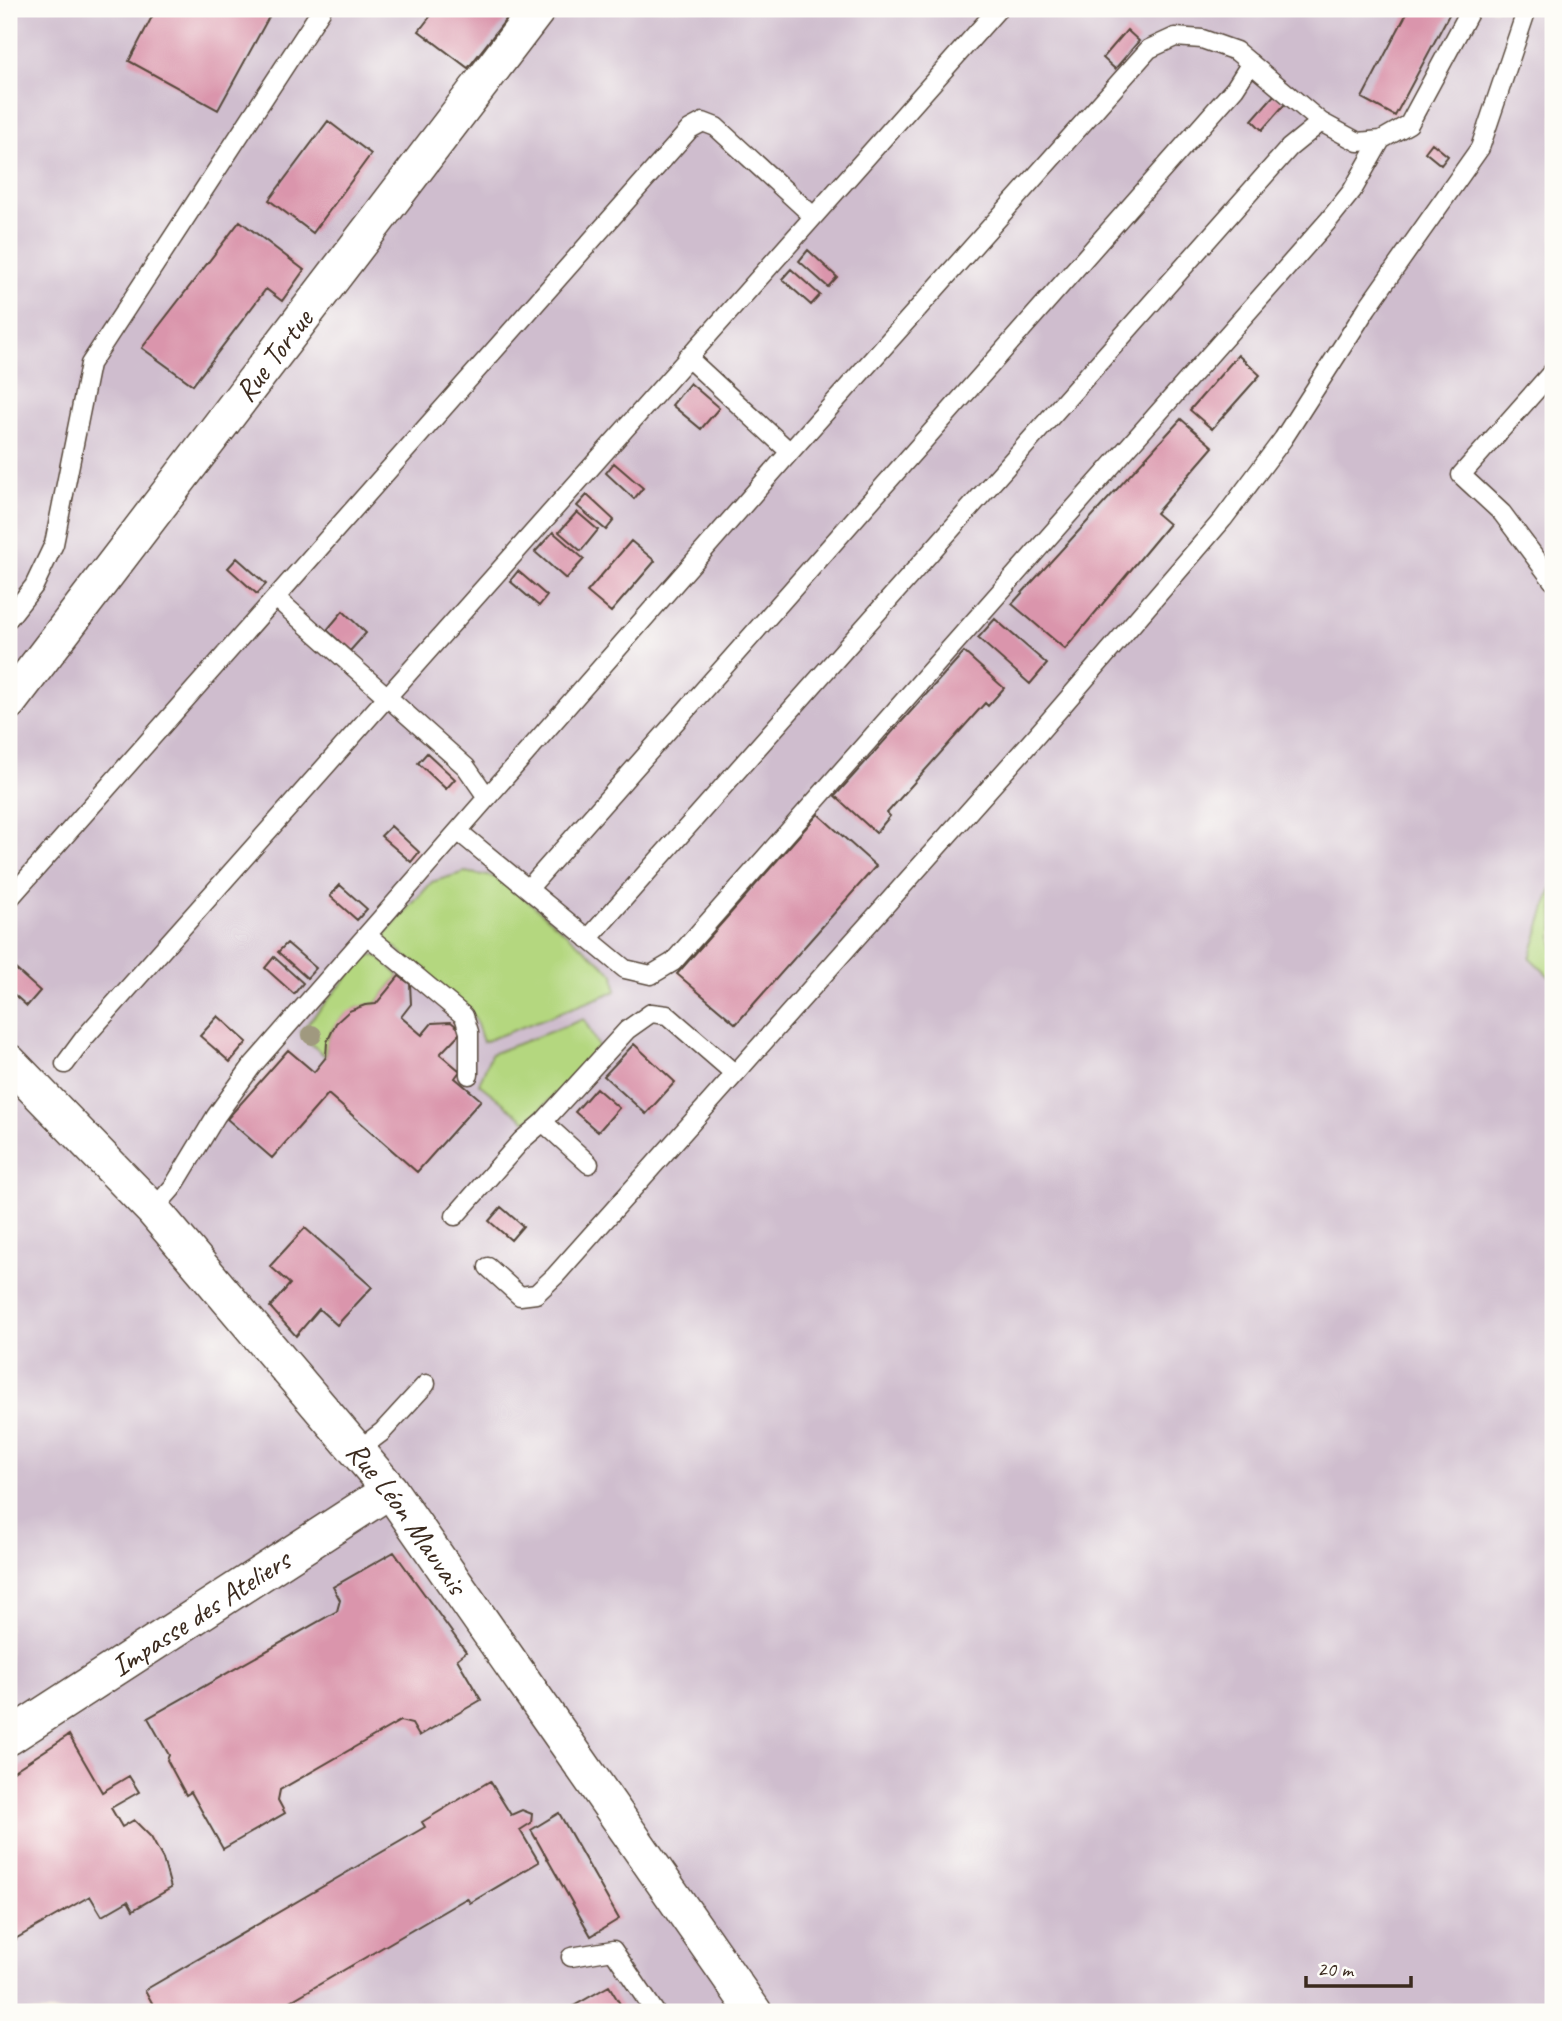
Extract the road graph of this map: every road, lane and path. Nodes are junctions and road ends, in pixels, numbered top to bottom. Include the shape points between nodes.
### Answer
1 (322, 9) edge
2 (538, 9) edge
3 (998, 9) edge
4 (1471, 9) edge
5 (1527, 9) edge
6 (1251, 63) junction
7 (1321, 122) junction
8 (1381, 140) junction
9 (813, 216) junction
10 (687, 357) junction
11 (1553, 371) edge
12 (790, 452) junction
13 (1553, 581) edge
14 (276, 598) junction
15 (9, 618) edge
16 (386, 698) junction
17 (9, 702) edge
18 (487, 797) junction
19 (459, 832) junction
20 (528, 889) junction
21 (9, 899) edge
22 (368, 936) junction
23 (588, 939) junction
24 (9, 1062) edge
25 (65, 1065) dead end
26 (734, 1073) junction
27 (469, 1075) dead end
28 (543, 1122) junction
29 (589, 1164) dead end
30 (153, 1210) junction
31 (455, 1216) dead end
32 (488, 1267) dead end
33 (426, 1384) dead end
34 (358, 1450) junction
35 (390, 1490) junction
36 (9, 1737) edge
37 (571, 1957) dead end
38 (655, 2012) edge
39 (754, 2012) edge

1 - 15 lane via 90,364 54,544 34,586
2 - 17 street, Rue Tortue
3 - 9 lane
4 - 8 lane via 1409,124
5 - 26 lane via 1480,148 1367,308 1283,439 1223,519 1055,714
6 - 7 lane
6 - 12 lane via 1236,51 1202,39 1175,37 1149,49
6 - 20 lane via 1235,89
7 - 8 lane via 1358,142
7 - 23 lane via 1280,158
8 - 23 lane via 1352,191 1328,221 673,962 651,975 625,969
9 - 10 lane
9 - 14 lane via 716,127 703,122 690,129
10 - 12 lane
10 - 16 lane
11 - 13 lane via 1461,475 1502,513
12 - 18 lane
14 - 16 lane
14 - 21 lane
16 - 18 lane via 466,766
16 - 25 lane
18 - 19 lane
19 - 20 lane
19 - 22 lane
20 - 23 lane
22 - 27 lane via 464,1016 469,1032
22 - 30 lane via 252,1066
24 - 30 street, Rue Léon Mauvais
26 - 28 lane via 667,1015 651,1013 627,1030
26 - 32 lane via 536,1294 520,1296
28 - 29 lane
28 - 31 lane
30 - 34 street, Rue Léon Mauvais
33 - 34 lane via 382,1432
34 - 35 street, Rue Léon Mauvais
35 - 36 street, Impasse des Ateliers
35 - 39 street, Rue Léon Mauvais
37 - 38 lane via 613,1950

